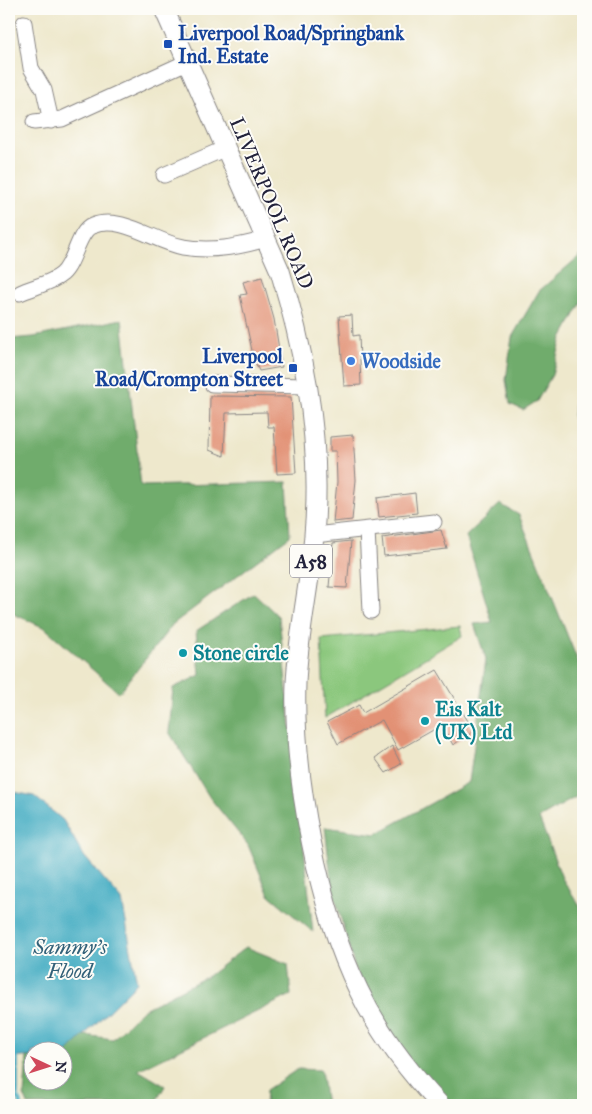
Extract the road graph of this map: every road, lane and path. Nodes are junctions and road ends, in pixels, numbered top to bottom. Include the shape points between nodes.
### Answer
1 (164, 9) edge
2 (24, 23) dead end
3 (187, 62) junction
4 (51, 121) junction
5 (34, 122) dead end
6 (226, 148) junction
7 (164, 175) dead end
8 (266, 238) junction
9 (20, 293) dead end
10 (212, 384) dead end
11 (307, 386) junction
12 (434, 522) dead end
13 (367, 530) junction
14 (314, 534) junction
15 (371, 611) dead end
16 (440, 1105) edge

1 - 3 main road, LIVERPOOL ROAD / A58
2 - 4 street via 31,68 44,90
3 - 4 street via 122,93
3 - 6 main road, LIVERPOOL ROAD / A58
4 - 5 street
6 - 7 street
6 - 8 main road, LIVERPOOL ROAD / A58
8 - 9 street via 211,251 181,247 113,223 90,226 83,234 71,264 61,275
8 - 11 main road, LIVERPOOL ROAD / A58 via 292,311
10 - 11 street
11 - 14 main road, LIVERPOOL ROAD / A58 via 314,446
12 - 13 street
13 - 14 street
13 - 15 street
14 - 16 main road, LIVERPOOL ROAD / A58 via 296,681 296,712 300,770 317,863 335,932 360,993 389,1041

